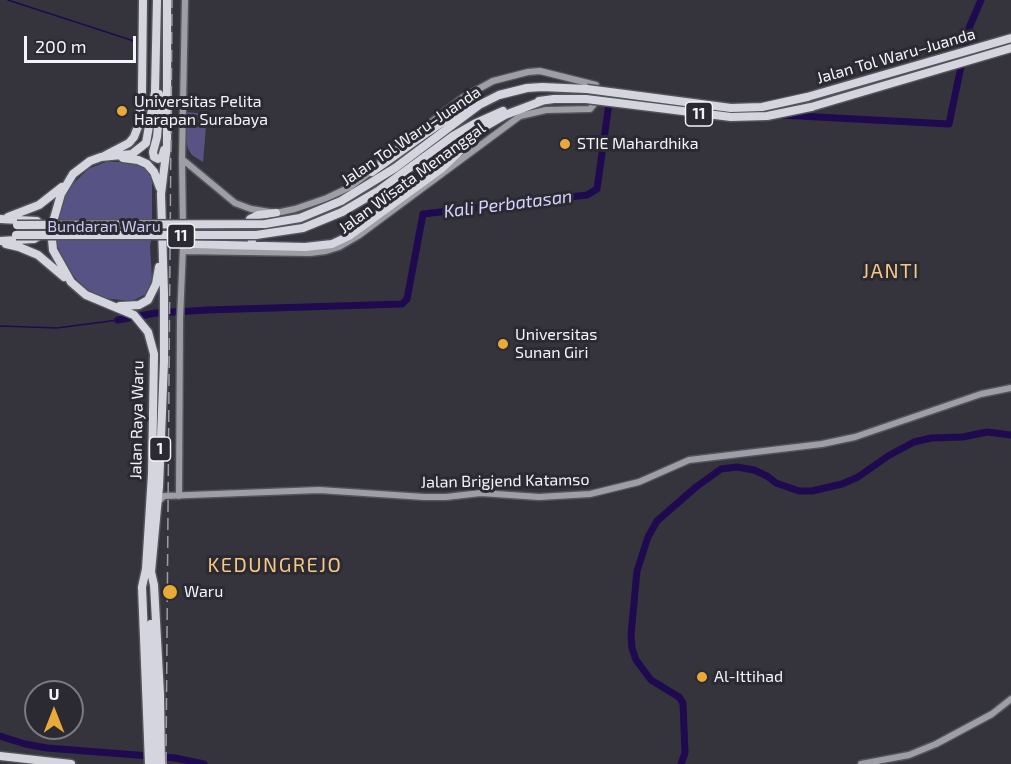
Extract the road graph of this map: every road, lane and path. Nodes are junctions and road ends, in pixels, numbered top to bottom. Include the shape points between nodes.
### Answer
1 (143, 0) edge
2 (157, 0) edge
3 (167, 0) edge
4 (185, 0) edge
5 (1011, 38) edge
6 (1011, 48) edge
7 (143, 50) junction
8 (156, 82) junction
9 (590, 91) junction
10 (142, 92) junction
11 (155, 92) junction
12 (542, 101) junction
13 (479, 105) junction
14 (152, 118) junction
15 (166, 125) junction
16 (111, 156) junction
17 (101, 157) junction
18 (182, 159) junction
19 (372, 172) junction
20 (64, 182) junction
21 (161, 194) junction
22 (276, 213) junction
23 (0, 219) edge
24 (0, 225) edge
25 (0, 235) edge
26 (0, 242) edge
27 (266, 247) junction
28 (183, 248) junction
29 (161, 252) junction
30 (71, 282) junction
31 (103, 303) junction
32 (1011, 388) edge
33 (159, 487) junction
34 (164, 496) junction
35 (179, 496) junction
36 (157, 503) junction
37 (148, 571) junction
38 (1011, 699) edge
39 (0, 756) edge
40 (154, 761) edge
41 (71, 764) edge
42 (861, 764) edge

1 - 7 highway, 1
2 - 8 highway, 1
3 - 15 highway, 1
4 - 18 street
5 - 9 highway, Jalan Tol Waru–Juanda / 11, bridge via 807,98 762,107 731,108
6 - 9 highway, Jalan Tol Waru–Juanda / 11, bridge via 767,116 731,117
7 - 10 highway, 1
7 - 11 highway via 150,58
8 - 11 highway, 1
8 - 15 highway via 160,105 153,152 158,159 163,156
9 - 12 highway, Jalan Tol Waru–Juanda / 11
9 - 13 highway, Jalan Tol Waru–Juanda / 11 via 527,88 498,95
9 - 19 street via 540,71 493,81 446,110
9 - 28 street, Jalan Wisata Menanggal via 595,103 590,109 546,110 520,116 358,236 332,250 310,253
10 - 14 highway
10 - 17 highway, 1 via 134,137
11 - 14 highway, 1
12 - 25 highway, Jalan Tol Waru–Juanda / 11, bridge via 507,109 474,124 378,191 303,228 256,235
12 - 27 highway via 486,126 441,169 344,239 322,246
13 - 19 highway via 458,112
13 - 24 highway, Jalan Tol Waru–Juanda / 11, bridge via 395,168 341,201 300,218 265,224
14 - 16 highway, 1 via 142,148 132,154
15 - 21 highway, 1
16 - 17 highway, 1
16 - 21 highway, 1 via 147,164
17 - 20 highway, 1 via 85,164
18 - 22 street via 235,203 251,210
18 - 28 street
19 - 22 street via 327,198
20 - 23 highway via 39,205
20 - 30 highway, Jalan Raya Waru / 1 via 51,237 53,250
21 - 29 highway, Jalan Raya Waru / 1
22 - 27 highway via 258,215 247,224 250,238
23 - 26 highway via 37,221 42,230 34,239
26 - 30 highway via 38,255
27 - 28 highway
28 - 35 street
29 - 31 highway via 156,284 148,300 132,306
29 - 33 highway, Jalan Raya Waru / 1 via 164,324
30 - 31 highway, Jalan Raya Waru / 1
31 - 37 highway, Jalan Raya Waru / 1 via 134,315 146,328 154,354
32 - 35 street, Jalan Brigjend Katamso via 981,394 846,439 689,460 630,485 590,494 424,497 320,490
33 - 34 street
33 - 36 highway, Jalan Raya Waru / 1
34 - 35 street, Jalan Brigjend Katamso
34 - 36 street
36 - 37 highway, Jalan Raya Waru / 1
37 - 40 highway, 1
37 - 40 highway, Jalan Raya Waru via 154,585 160,694
38 - 42 street via 992,714 922,751
39 - 41 highway

